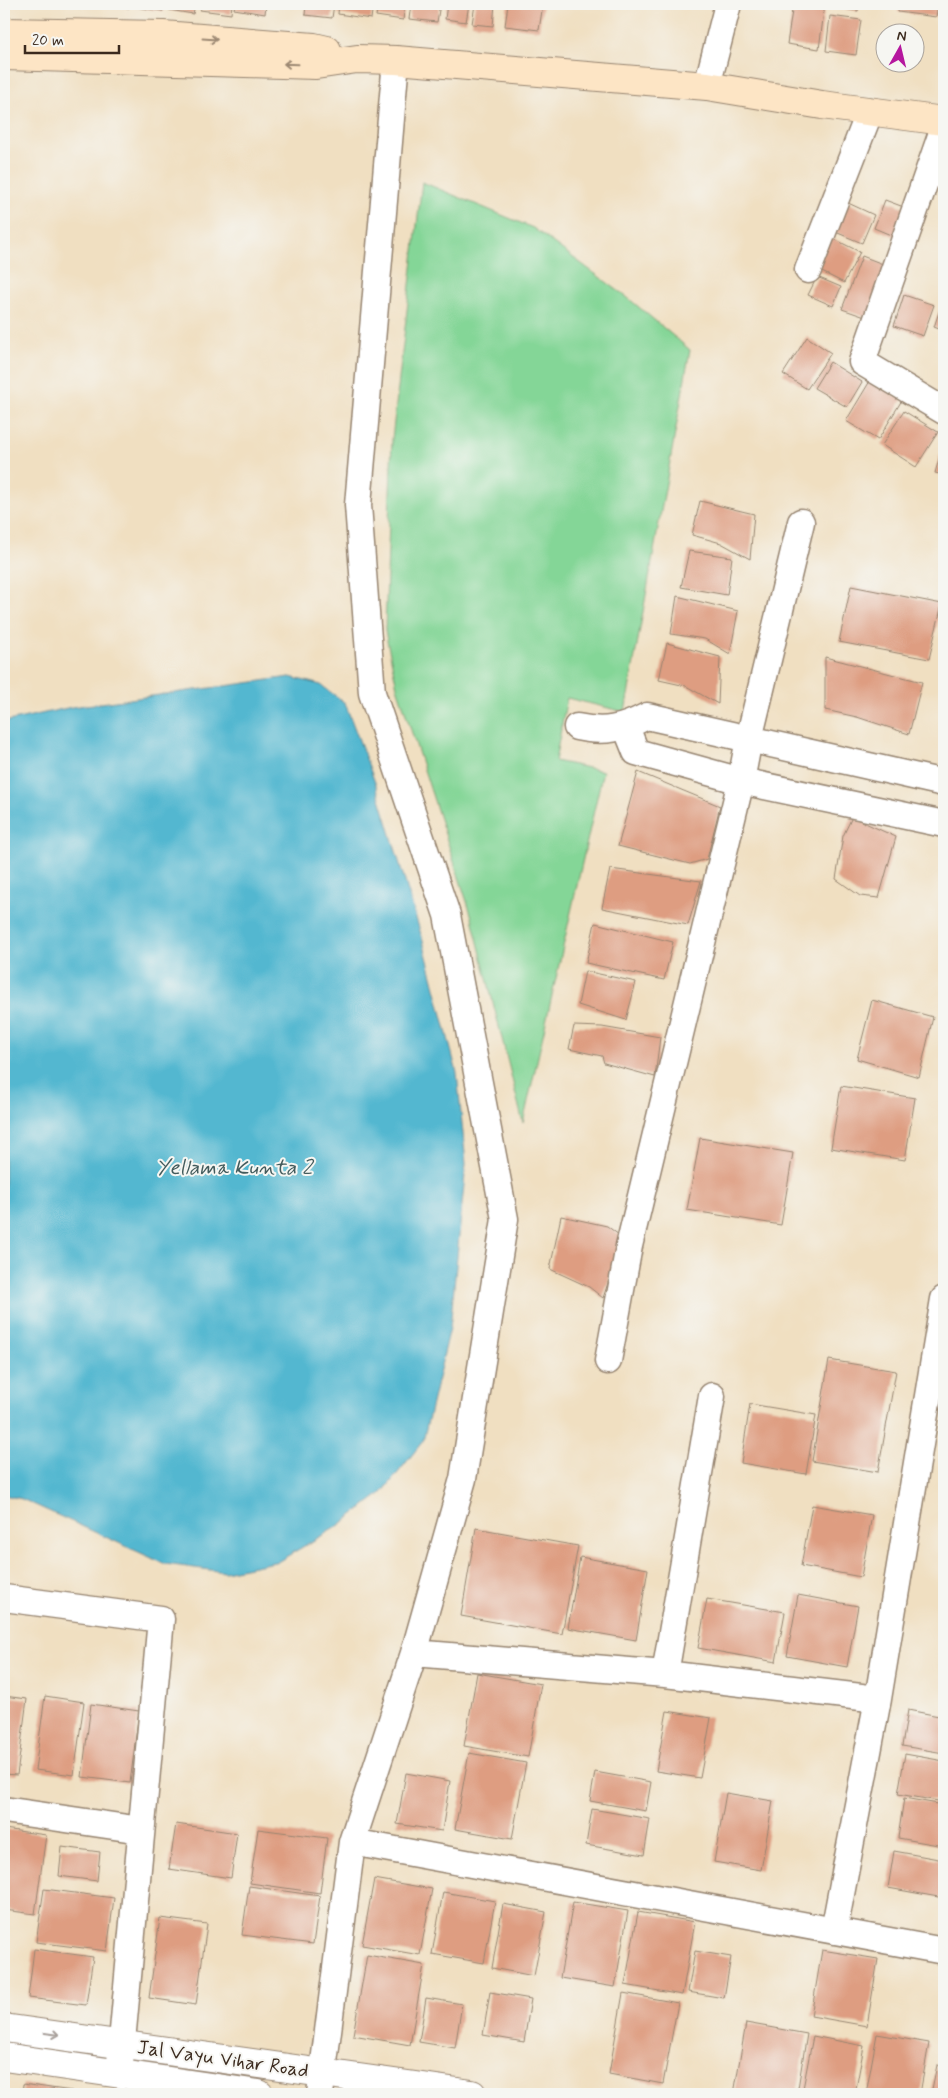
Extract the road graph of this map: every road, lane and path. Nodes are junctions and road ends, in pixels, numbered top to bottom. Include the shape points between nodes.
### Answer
1 (728, 4) edge
2 (4, 32) edge
3 (4, 56) edge
4 (357, 59) junction
5 (396, 60) junction
6 (707, 86) junction
7 (870, 111) junction
8 (944, 121) edge
9 (944, 127) edge
10 (808, 270) dead end
11 (944, 411) edge
12 (801, 522) dead end
13 (577, 727) dead end
14 (626, 727) junction
15 (749, 739) junction
16 (741, 781) junction
17 (944, 783) edge
18 (944, 824) edge
19 (944, 1299) edge
20 (608, 1361) dead end
21 (712, 1396) dead end
22 (4, 1598) edge
23 (414, 1653) junction
24 (665, 1674) junction
25 (878, 1699) junction
26 (4, 1810) edge
27 (141, 1830) junction
28 (352, 1842) junction
29 (834, 1931) junction
30 (944, 1951) edge
31 (4, 2028) edge
32 (122, 2043) junction
33 (4, 2057) edge
34 (119, 2074) junction
35 (321, 2083) edge
36 (258, 2094) edge
37 (472, 2094) edge

1 - 6 street
2 -> 4 main road via 182,36 314,47
4 -> 3 main road via 316,65
4 - 5 main road
5 - 6 main road
5 - 23 street via 358,505 372,693 447,915 505,1219 463,1479
6 - 7 main road
7 - 8 main road
7 - 10 street
9 - 11 street via 862,362
12 - 15 street
13 - 14 street via 596,731
14 - 15 street via 646,716
14 - 16 street via 636,752
15 - 16 street
15 - 17 street
16 - 18 street
16 - 20 street via 630,1246
19 - 25 street
21 - 24 street
22 - 27 street via 161,1619
23 - 24 street
23 - 28 street
24 - 25 street
25 - 29 street
26 - 27 street
27 - 32 street
28 - 29 street
28 - 35 street
29 - 30 street
31 -> 32 street, Jal Vayu Vihar Road
32 - 34 street
32 - 35 street, Jal Vayu Vihar Road
33 - 34 street, Jal Vayu Vihar Road
34 - 36 street, Jal Vayu Vihar Road
35 - 37 street, Jal Vayu Vihar Road

